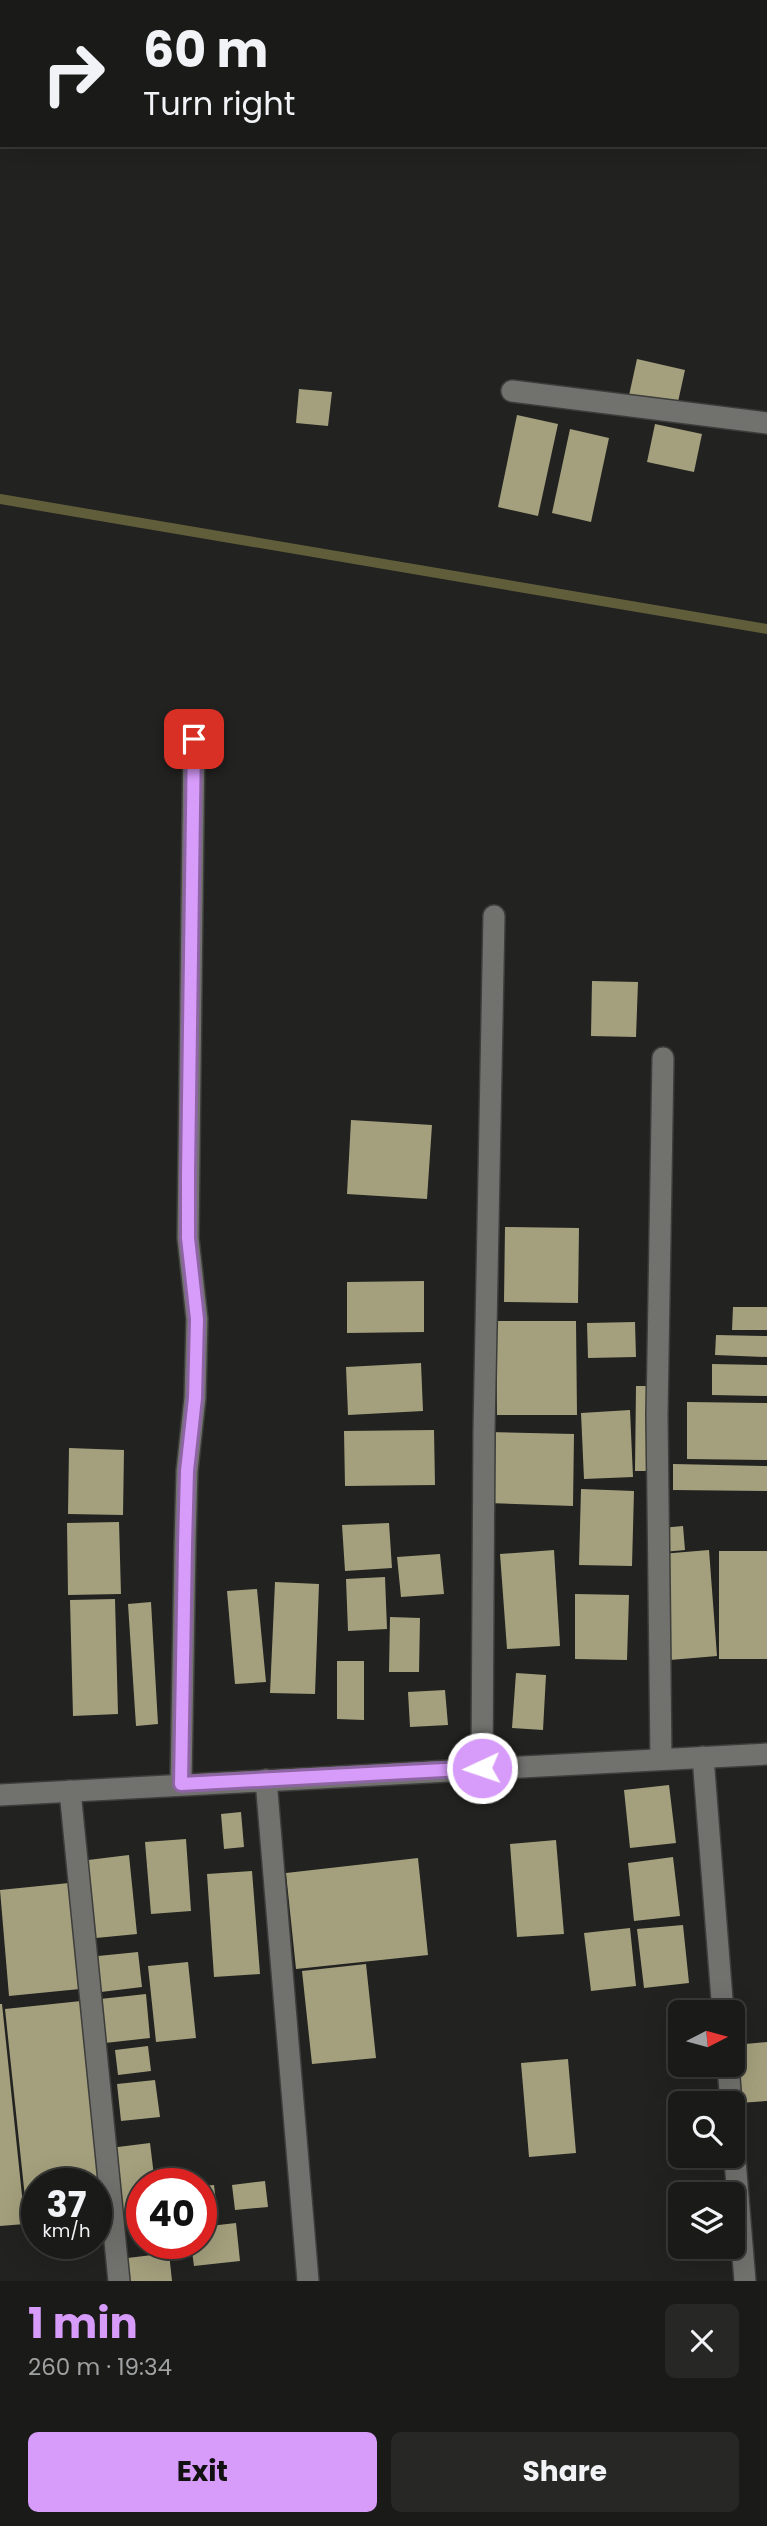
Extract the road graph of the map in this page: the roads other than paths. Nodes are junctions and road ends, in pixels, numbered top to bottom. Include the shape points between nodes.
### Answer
1 (512, 391) dead end
2 (767, 423) edge
3 (194, 739) dead end
4 (494, 916) dead end
5 (663, 1058) dead end
6 (767, 1754) edge
7 (703, 1757) junction
8 (661, 1759) junction
9 (482, 1768) junction
10 (266, 1780) junction
11 (181, 1784) junction
12 (70, 1791) junction
13 (0, 1795) edge
14 (722, 2000) edge
15 (736, 2168) edge
16 (119, 2281) edge
17 (308, 2281) edge
18 (745, 2281) edge

1 - 2 street
3 - 11 street via 188,1238 197,1319 187,1471
4 - 9 street
5 - 8 street via 657,1415
6 - 7 street
7 - 8 street
7 - 14 street
8 - 9 street
9 - 10 street
10 - 11 street
10 - 17 street
11 - 12 street
12 - 13 street
12 - 16 street
15 - 18 street

